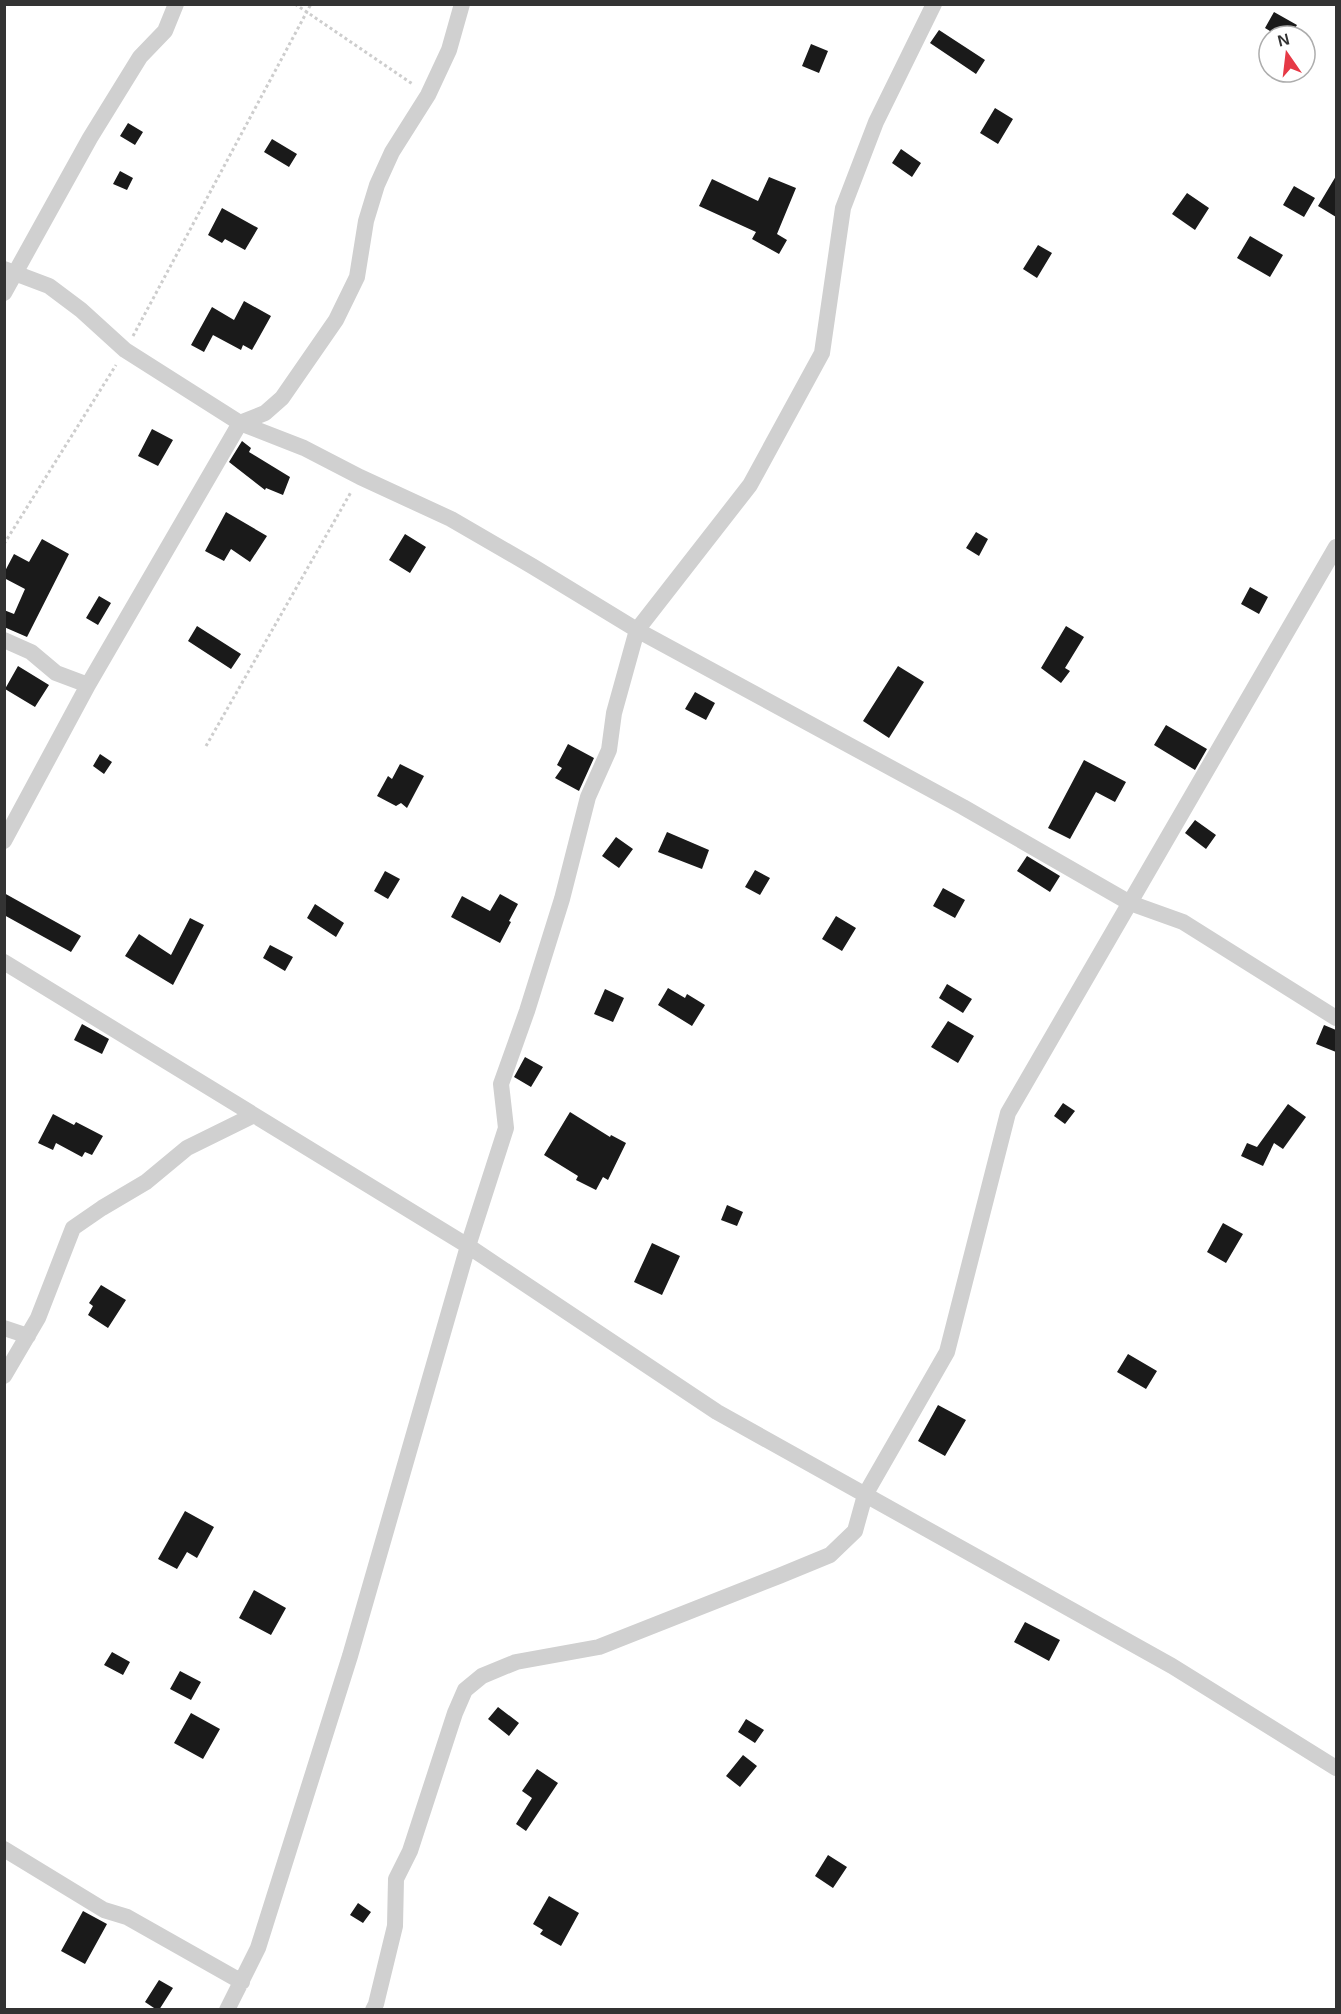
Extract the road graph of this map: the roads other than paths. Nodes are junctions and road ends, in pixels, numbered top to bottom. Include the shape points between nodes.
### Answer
1 (176, 4) edge
2 (462, 4) edge
3 (934, 4) edge
4 (10, 271) edge
5 (4, 293) edge
6 (240, 423) junction
7 (1336, 547) edge
8 (637, 630) junction
9 (4, 640) edge
10 (88, 685) junction
11 (4, 841) edge
12 (1130, 903) junction
13 (4, 962) edge
14 (1336, 1018) edge
15 (255, 1115) junction
16 (468, 1246) junction
17 (4, 1328) edge
18 (28, 1336) junction
19 (4, 1376) edge
20 (865, 1495) junction
21 (1336, 1768) edge
22 (4, 1849) edge
23 (242, 1982) junction
24 (227, 2010) edge
25 (373, 2010) edge

1 - 4 street via 165,31 140,57
2 - 6 street via 449,50 428,95 392,152 377,185 366,221 357,278 336,320 282,398 265,413
3 - 8 street via 876,122 843,208 822,353 750,484
4 - 5 street
4 - 6 street via 49,286 125,350
6 - 8 street via 304,448 451,519
6 - 10 street
7 - 12 street
8 - 12 street via 963,807
8 - 16 street via 614,713 609,750 588,797 562,899 501,1084 506,1128
9 - 10 street via 32,652 56,673
10 - 11 street
12 - 14 street via 1184,922
12 - 20 street via 1008,1113 947,1352
13 - 15 street
15 - 16 street
15 - 18 street via 187,1148 146,1182 73,1228
16 - 20 street via 717,1412
16 - 23 street via 350,1656 258,1948
17 - 18 street
18 - 19 street
20 - 21 street via 1172,1666
20 - 25 street via 855,1531 830,1555 599,1647 516,1662 482,1676 465,1690 410,1851 396,1879 395,1926
22 - 23 street via 104,1910 127,1917
23 - 24 street

